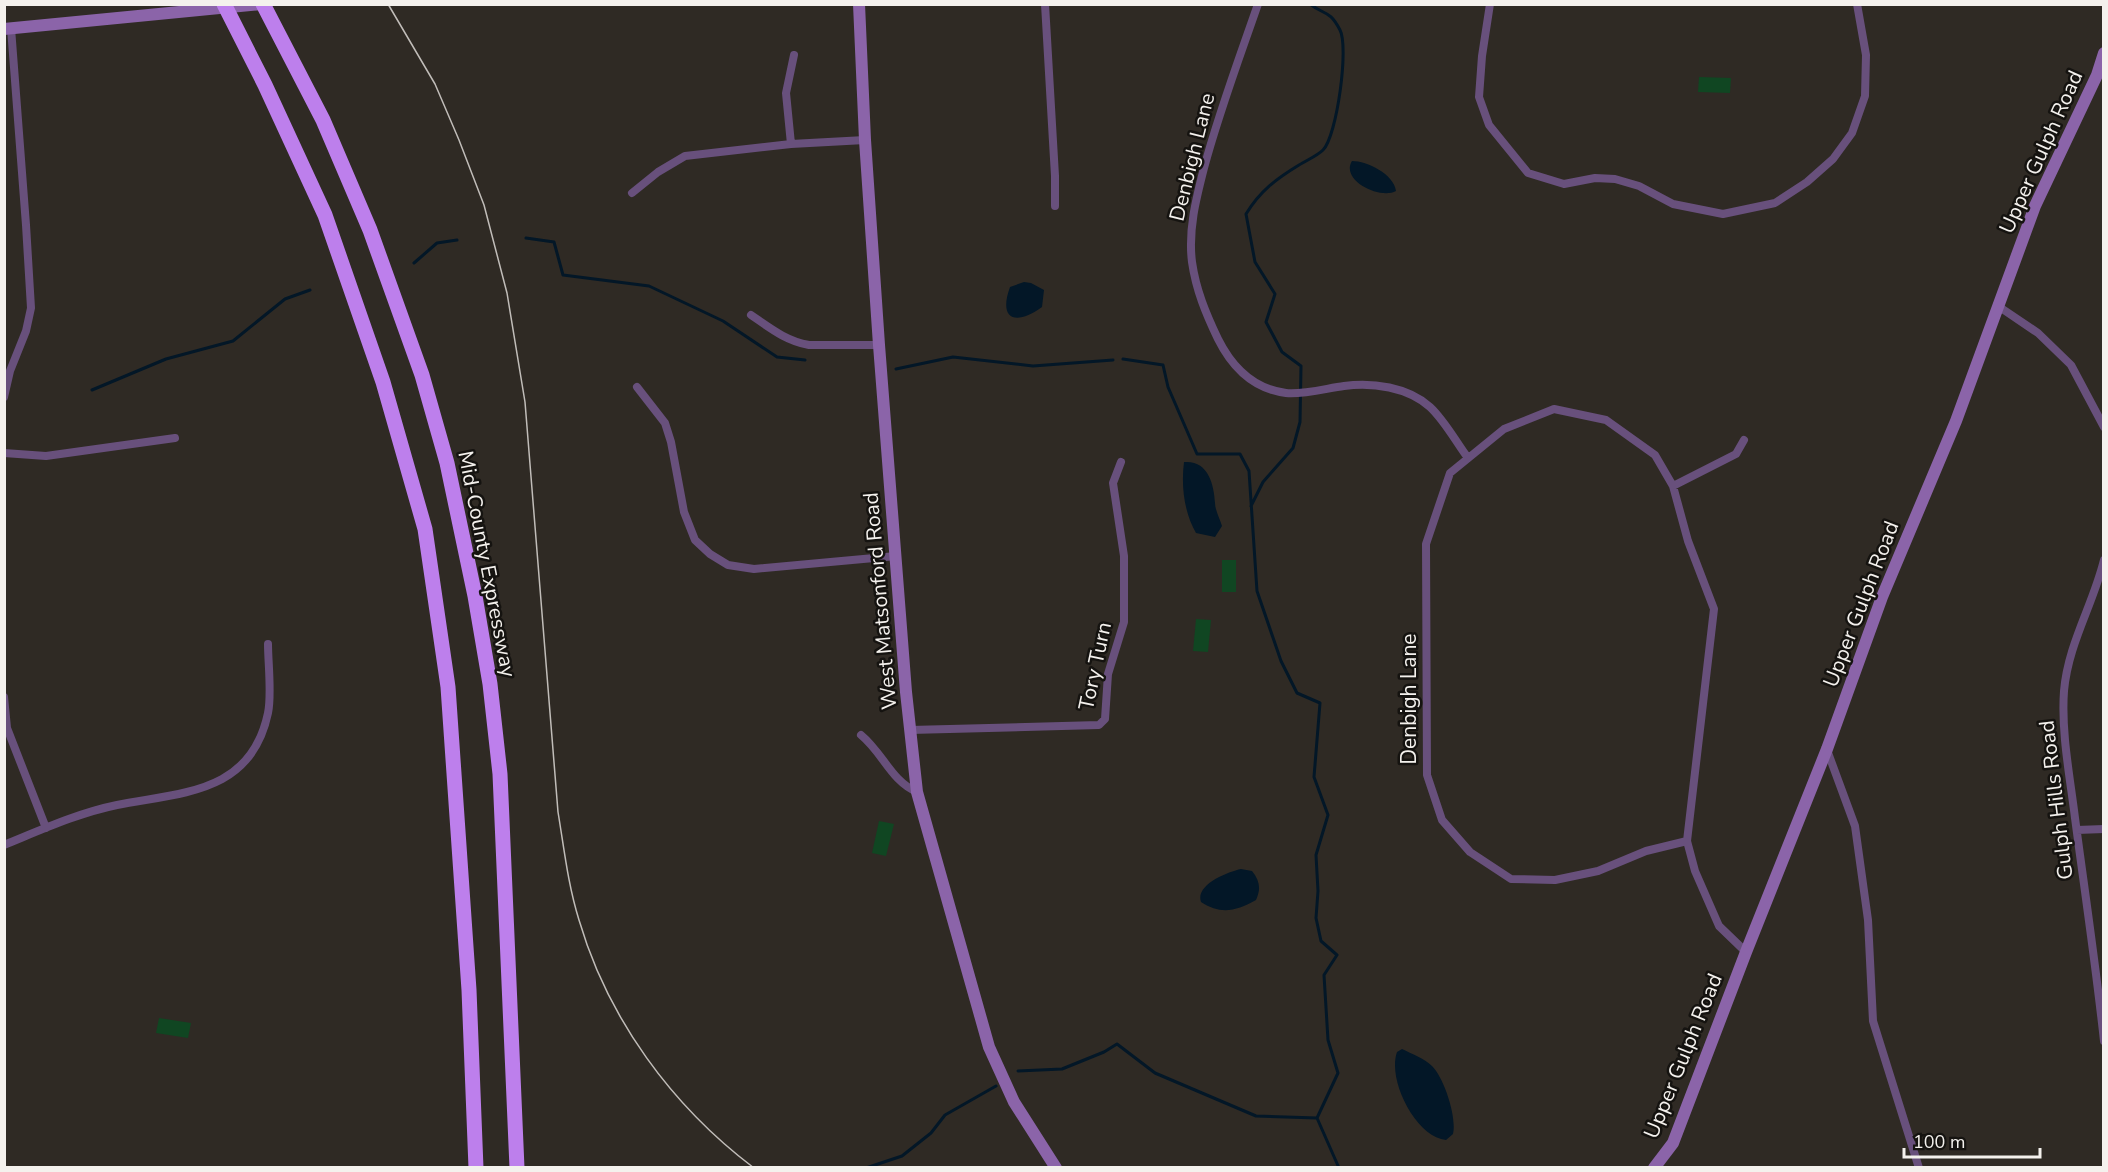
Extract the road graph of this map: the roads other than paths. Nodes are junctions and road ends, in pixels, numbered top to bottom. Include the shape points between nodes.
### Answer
1 (224, 4) edge
2 (262, 4) edge
3 (859, 4) edge
4 (1045, 4) edge
5 (1258, 4) edge
6 (1490, 4) edge
7 (1857, 4) edge
8 (8, 28) edge
9 (2103, 53) edge
10 (794, 55) dead end
11 (865, 140) junction
12 (791, 144) junction
13 (632, 194) dead end
14 (1055, 206) dead end
15 (1998, 306) junction
16 (751, 315) dead end
17 (879, 345) junction
18 (637, 387) dead end
19 (4, 397) edge
20 (2103, 427) edge
21 (174, 438) dead end
22 (1744, 441) dead end
23 (4, 453) edge
24 (1468, 458) junction
25 (1121, 462) dead end
26 (1673, 486) junction
27 (896, 556) junction
28 (2103, 560) edge
29 (268, 644) dead end
30 (4, 697) edge
31 (910, 730) junction
32 (861, 735) dead end
33 (1827, 749) junction
34 (917, 792) junction
35 (46, 828) junction
36 (2103, 829) edge
37 (2077, 830) junction
38 (1687, 841) junction
39 (4, 845) edge
40 (1746, 952) junction
41 (2103, 1041) edge
42 (476, 1167) edge
43 (517, 1167) edge
44 (1056, 1167) edge
45 (1654, 1167) edge
46 (1919, 1167) edge

1 - 42 highway via 325,214 383,382 425,529 447,687 469,990
2 - 8 street
2 - 43 highway, Mid-County Expressway via 323,120 370,230 422,375 447,463 475,596 500,774
3 - 11 street, West Matsonford Road
4 - 14 street
5 - 24 street, Denbigh Lane via 1218,116 1192,217 1192,260 1198,293 1227,356 1240,373 1267,389 1287,394 1361,384 1385,386 1412,396 1430,407
6 - 7 street via 1479,97 1489,125 1528,173 1564,184 1615,179 1639,186 1673,204 1723,214 1775,203 1833,159 1852,133 1865,96 1866,55
8 - 19 street via 31,308
9 - 15 street, Upper Gulph Road via 2097,75 2035,206
10 - 12 street via 786,93
11 - 12 street
11 - 17 street, West Matsonford Road
12 - 13 street via 685,156
15 - 20 street via 2038,333 2071,365
15 - 33 street, Upper Gulph Road via 1956,421 1882,597
16 - 17 street via 799,343
17 - 27 street, West Matsonford Road
18 - 27 street via 665,423 684,512 695,540 710,554 728,565 754,568
21 - 23 street via 46,456
22 - 26 street via 1736,454
24 - 26 street, Denbigh Lane via 1504,429 1554,409 1606,420 1655,455
24 - 38 street, Denbigh Lane via 1450,472 1426,544 1427,775 1442,820 1470,852 1511,879 1555,880 1598,871 1646,851
25 - 31 street, Tory Turn via 1113,483 1124,556 1124,622 1108,674 1105,719 1099,725
26 - 38 street, Denbigh Lane via 1688,541 1714,609
27 - 31 street, West Matsonford Road
28 - 37 street, Gulph Hills Road via 2072,647 2064,690
29 - 35 street via 269,711 252,751 237,769 196,791 114,806
30 - 35 street via 7,728
31 - 34 street, West Matsonford Road
32 - 34 street via 879,753 894,777
33 - 40 street, Upper Gulph Road
33 - 46 street via 1855,826 1868,920 1873,1021
34 - 44 street, West Matsonford Road via 989,1047 1014,1102
35 - 39 street
36 - 37 street
37 - 41 street, Gulph Hills Road
38 - 40 street, Denbigh Lane via 1695,871 1719,926
40 - 45 street, Upper Gulph Road via 1673,1143

